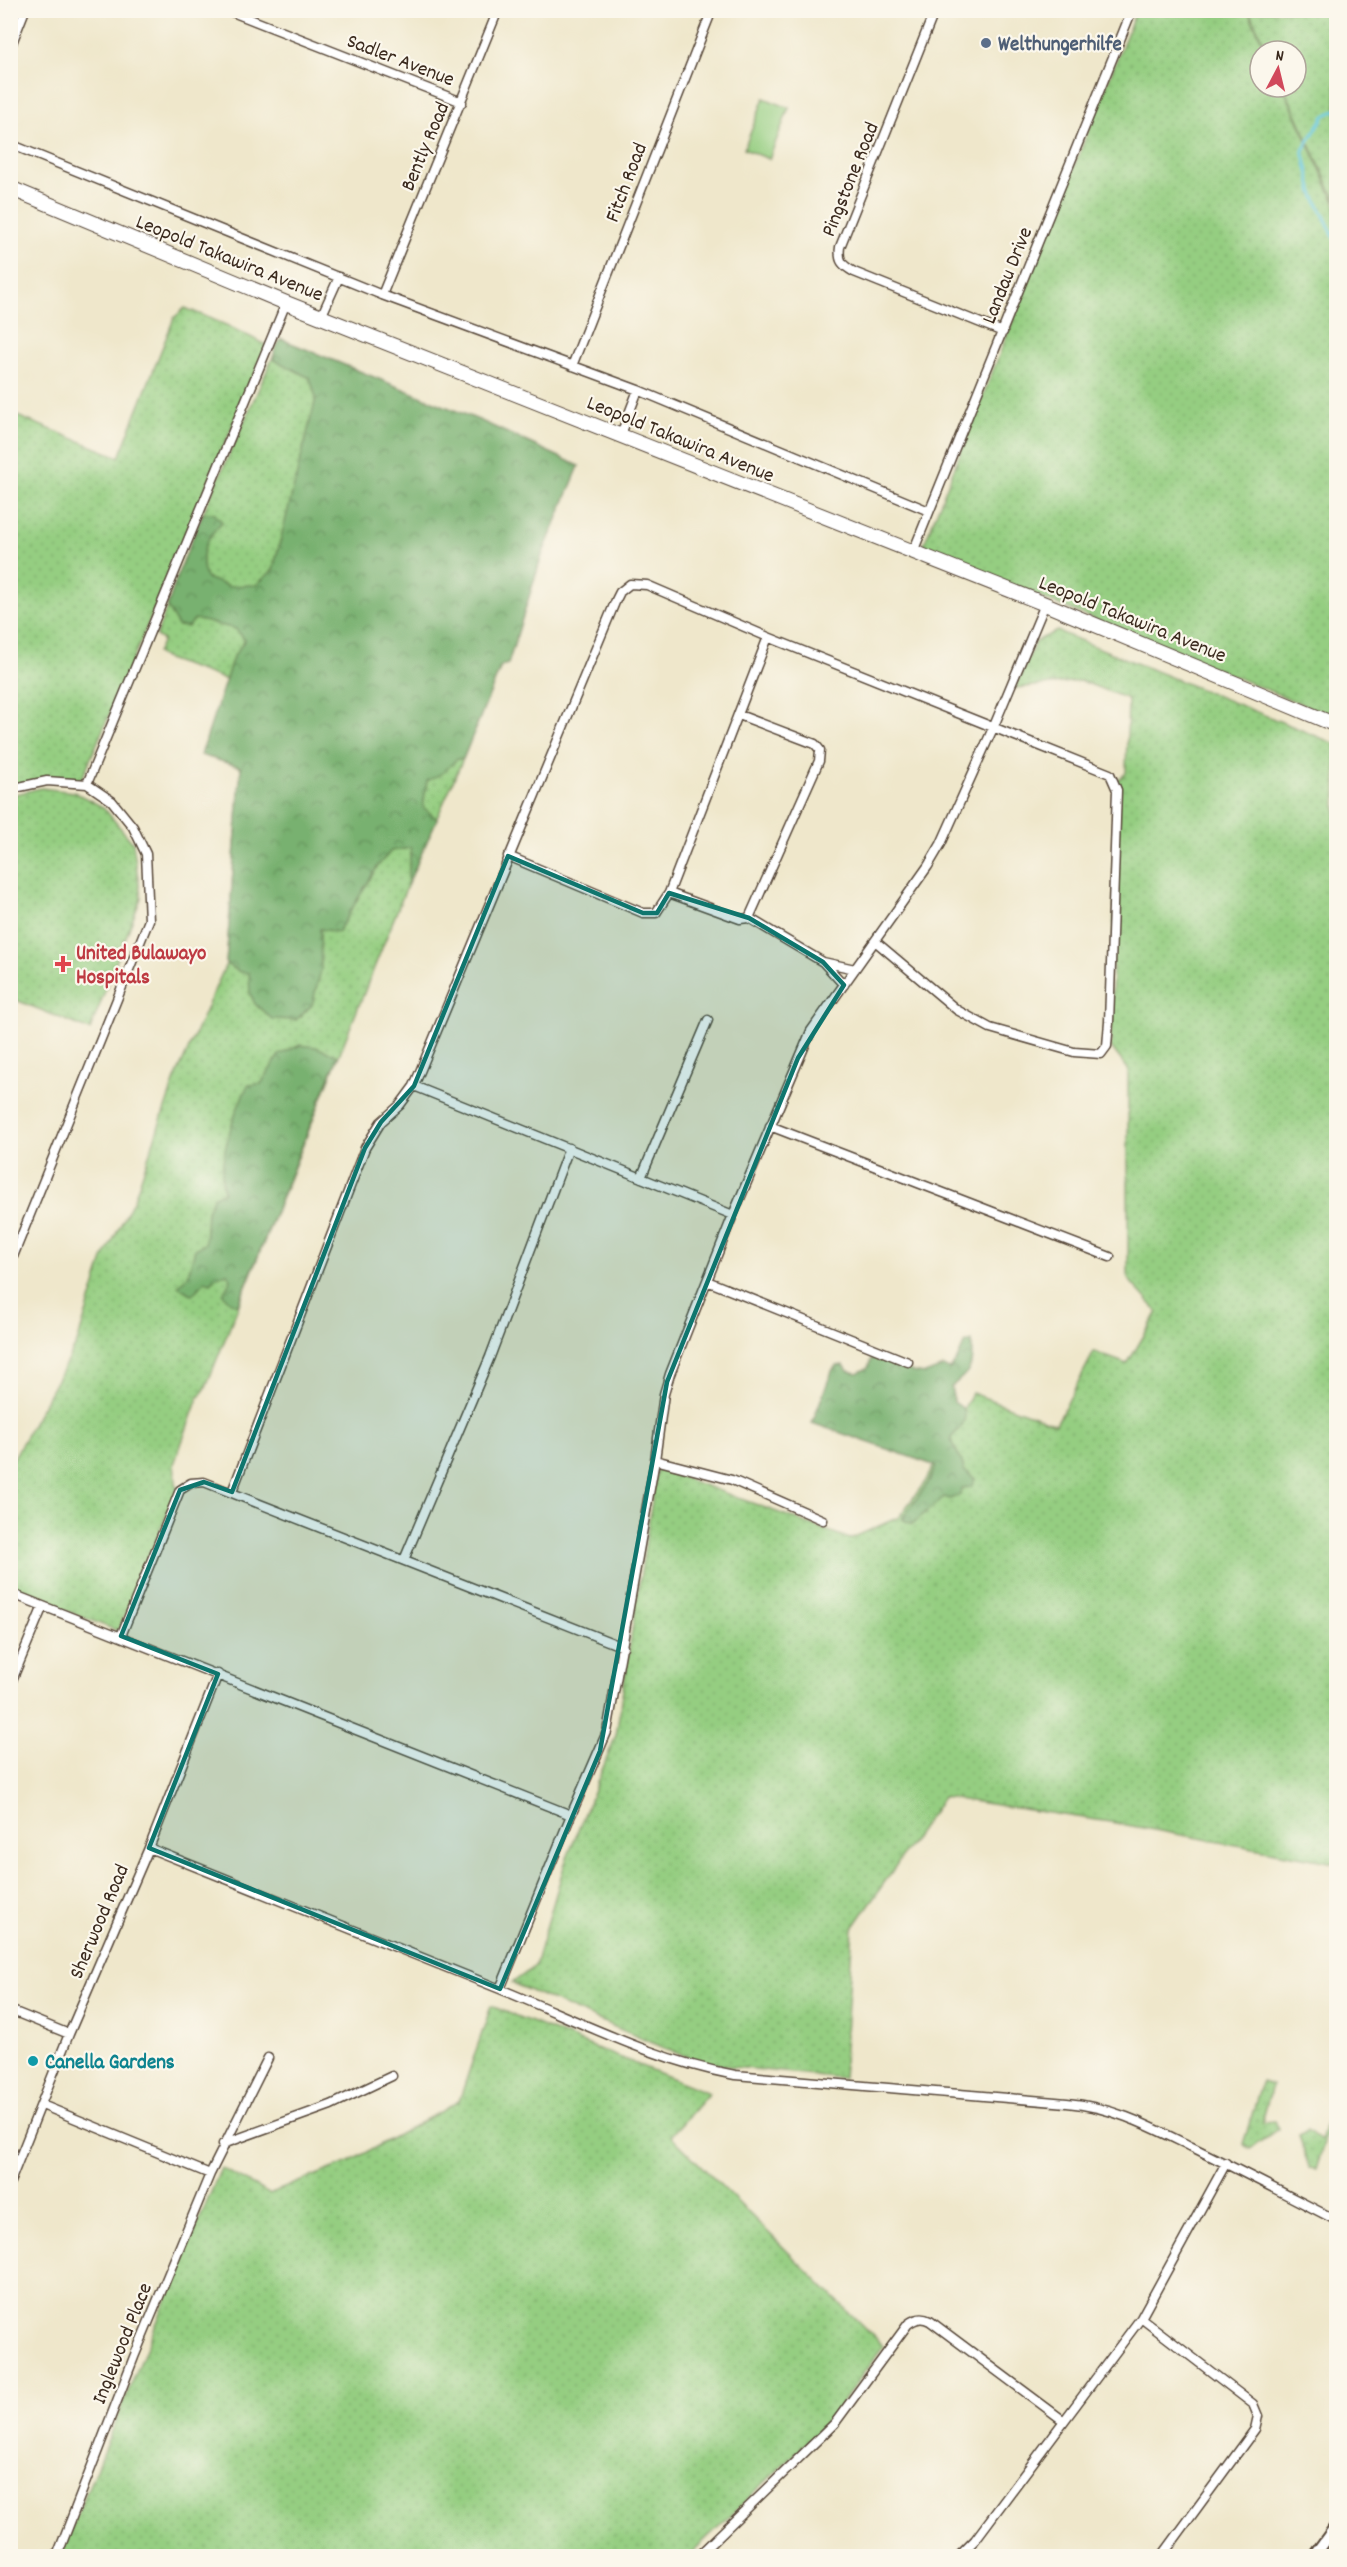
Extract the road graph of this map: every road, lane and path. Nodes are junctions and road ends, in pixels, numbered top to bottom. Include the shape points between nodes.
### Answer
1 (25, 10) edge
2 (227, 10) edge
3 (498, 10) edge
4 (712, 10) edge
5 (935, 10) edge
6 (1131, 10) edge
7 (10, 48) edge
8 (462, 102) junction
9 (10, 144) edge
10 (10, 188) edge
11 (339, 277) junction
12 (382, 295) junction
13 (286, 303) junction
14 (321, 317) junction
15 (1003, 332) junction
16 (572, 366) junction
17 (638, 390) junction
18 (620, 437) junction
19 (929, 511) junction
20 (913, 552) junction
21 (1045, 604) junction
22 (768, 637) junction
23 (739, 715) junction
24 (1336, 725) edge
25 (994, 726) junction
26 (87, 784) junction
27 (10, 789) edge
28 (508, 856) junction
29 (669, 893) junction
30 (749, 918) junction
31 (875, 941) junction
32 (823, 962) junction
33 (855, 969) junction
34 (844, 986) junction
35 (708, 1020) dead end
36 (414, 1086) junction
37 (770, 1126) junction
38 (569, 1148) junction
39 (641, 1178) junction
40 (733, 1215) junction
41 (1110, 1257) dead end
42 (10, 1264) edge
43 (707, 1281) junction
44 (908, 1362) dead end
45 (655, 1460) junction
46 (232, 1492) junction
47 (823, 1520) dead end
48 (404, 1560) junction
49 (10, 1593) edge
50 (43, 1606) junction
51 (121, 1636) junction
52 (623, 1647) junction
53 (218, 1674) junction
54 (10, 1685) edge
55 (571, 1815) junction
56 (149, 1848) junction
57 (500, 1989) junction
58 (10, 2010) edge
59 (69, 2034) junction
60 (268, 2058) dead end
61 (392, 2076) dead end
62 (42, 2104) junction
63 (223, 2144) junction
64 (1226, 2163) junction
65 (210, 2174) junction
66 (10, 2182) edge
67 (1336, 2220) edge
68 (1141, 2318) junction
69 (1064, 2421) junction
70 (1336, 2526) edge
71 (57, 2556) edge
72 (698, 2556) edge
73 (959, 2556) edge
74 (1162, 2556) edge
75 (1314, 2556) edge

1 - 7 street
2 - 8 street, Sadler Avenue
3 - 8 street, Bently Road
4 - 16 street, Fitch Road
5 - 15 street, Pingstone Road via 840,247 840,262 854,272
6 - 15 street, Landau Drive
8 - 12 street, Bently Road
9 - 11 street
10 - 13 highway, Leopold Takawira Avenue
11 - 12 street
11 - 14 street
12 - 16 street
13 - 14 highway, Leopold Takawira Avenue
13 - 26 street
14 - 18 highway, Leopold Takawira Avenue
15 - 19 street, Landau Drive
16 - 17 street
17 - 18 street
17 - 19 street
18 - 20 highway, Leopold Takawira Avenue
19 - 20 street, Landau Drive
20 - 21 highway, Leopold Takawira Avenue
21 - 24 highway, Leopold Takawira Avenue
21 - 25 street
22 - 23 street
22 - 25 street
22 - 28 street via 647,585 630,584 620,592
23 - 29 street
23 - 30 street via 815,744 820,754
25 - 31 street via 941,844
25 - 31 street via 1110,774 1116,783 1109,1022 1104,1051 1098,1055 1074,1052 990,1028 957,1010
26 - 27 street via 47,781
26 - 42 street via 112,801 133,827 146,854 149,920
28 - 29 street via 643,913 656,913
28 - 36 street
29 - 30 street via 740,919
30 - 32 street
31 - 33 street
32 - 33 street
32 - 34 street
33 - 34 street
34 - 37 street via 811,1031
35 - 39 street
36 - 38 street
36 - 46 street via 381,1122 365,1148
37 - 40 street
37 - 41 street
38 - 39 street
38 - 48 street via 490,1357
39 - 40 street
40 - 43 street
43 - 44 street
43 - 45 street via 667,1382
45 - 47 street via 732,1480
45 - 52 street
46 - 48 street
46 - 51 street via 204,1482 180,1490
48 - 52 street
49 - 50 street
50 - 51 street
50 - 54 street
51 - 53 street
52 - 55 street via 606,1732
53 - 55 street
53 - 56 street, Sherwood Road
55 - 57 street
56 - 57 street
56 - 59 street, Sherwood Road
57 - 64 street via 705,2070 1086,2104 1125,2115
58 - 59 street
59 - 62 street, Sherwood Road
60 - 63 street, Inglewood Place
61 - 63 street via 331,2105
62 - 65 street
62 - 66 street, Sherwood Road
63 - 65 street, Inglewood Place
64 - 67 street
64 - 68 street
65 - 71 street, Inglewood Place
68 - 69 street
68 - 74 street via 1253,2404 1258,2416 1255,2429
69 - 72 street via 930,2321 914,2320 835,2423
69 - 73 street
70 - 75 main road

